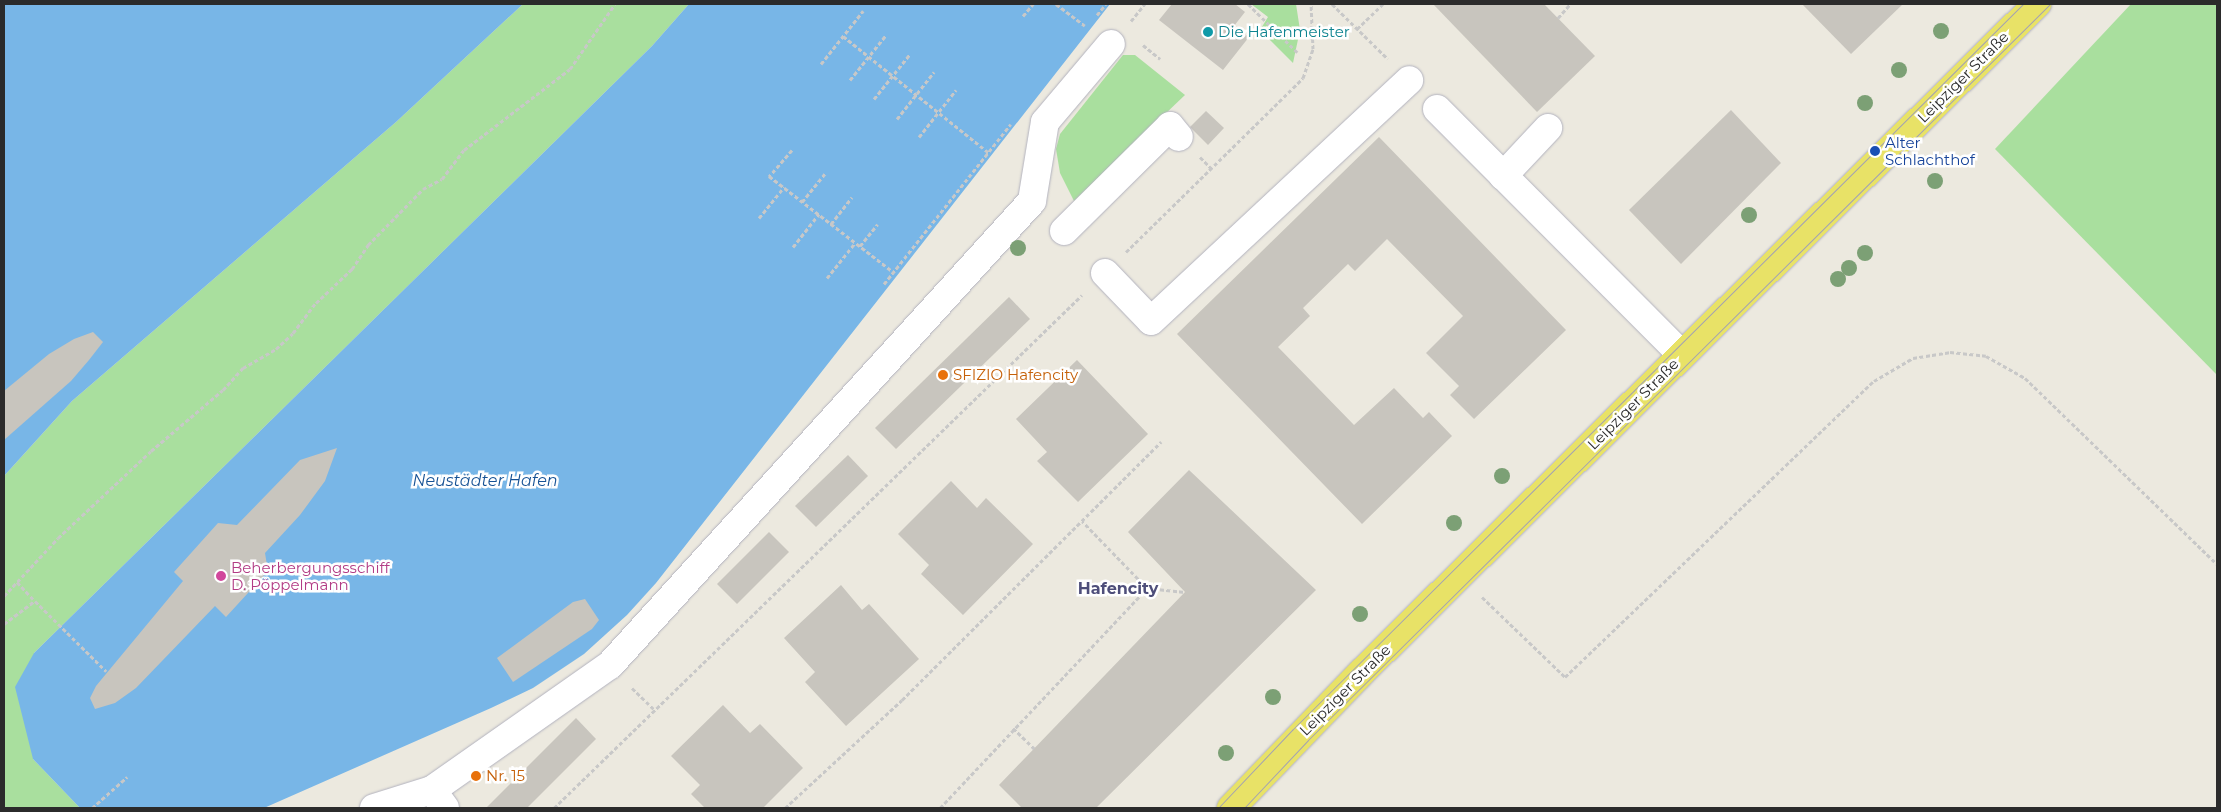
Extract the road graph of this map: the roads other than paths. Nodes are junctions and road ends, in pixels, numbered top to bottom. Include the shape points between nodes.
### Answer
1 (2037, 4) edge
2 (1111, 44) dead end
3 (1408, 80) dead end
4 (1437, 110) dead end
5 (1548, 128) dead end
6 (1180, 137) dead end
7 (1503, 176) junction
8 (1032, 202) junction
9 (1105, 273) road end
10 (1682, 355) junction
11 (439, 799) edge
12 (374, 808) edge
13 (1232, 808) edge

1 - 10 main road, Leipziger Straße
2 - 8 street via 1045,122
3 - 9 street via 1151,321
4 - 7 street
5 - 7 street
6 - 8 street via 1170,126 1069,235
7 - 10 street
8 - 11 street via 616,672
10 - 13 main road, Leipziger Straße via 1362,672
11 - 12 street

